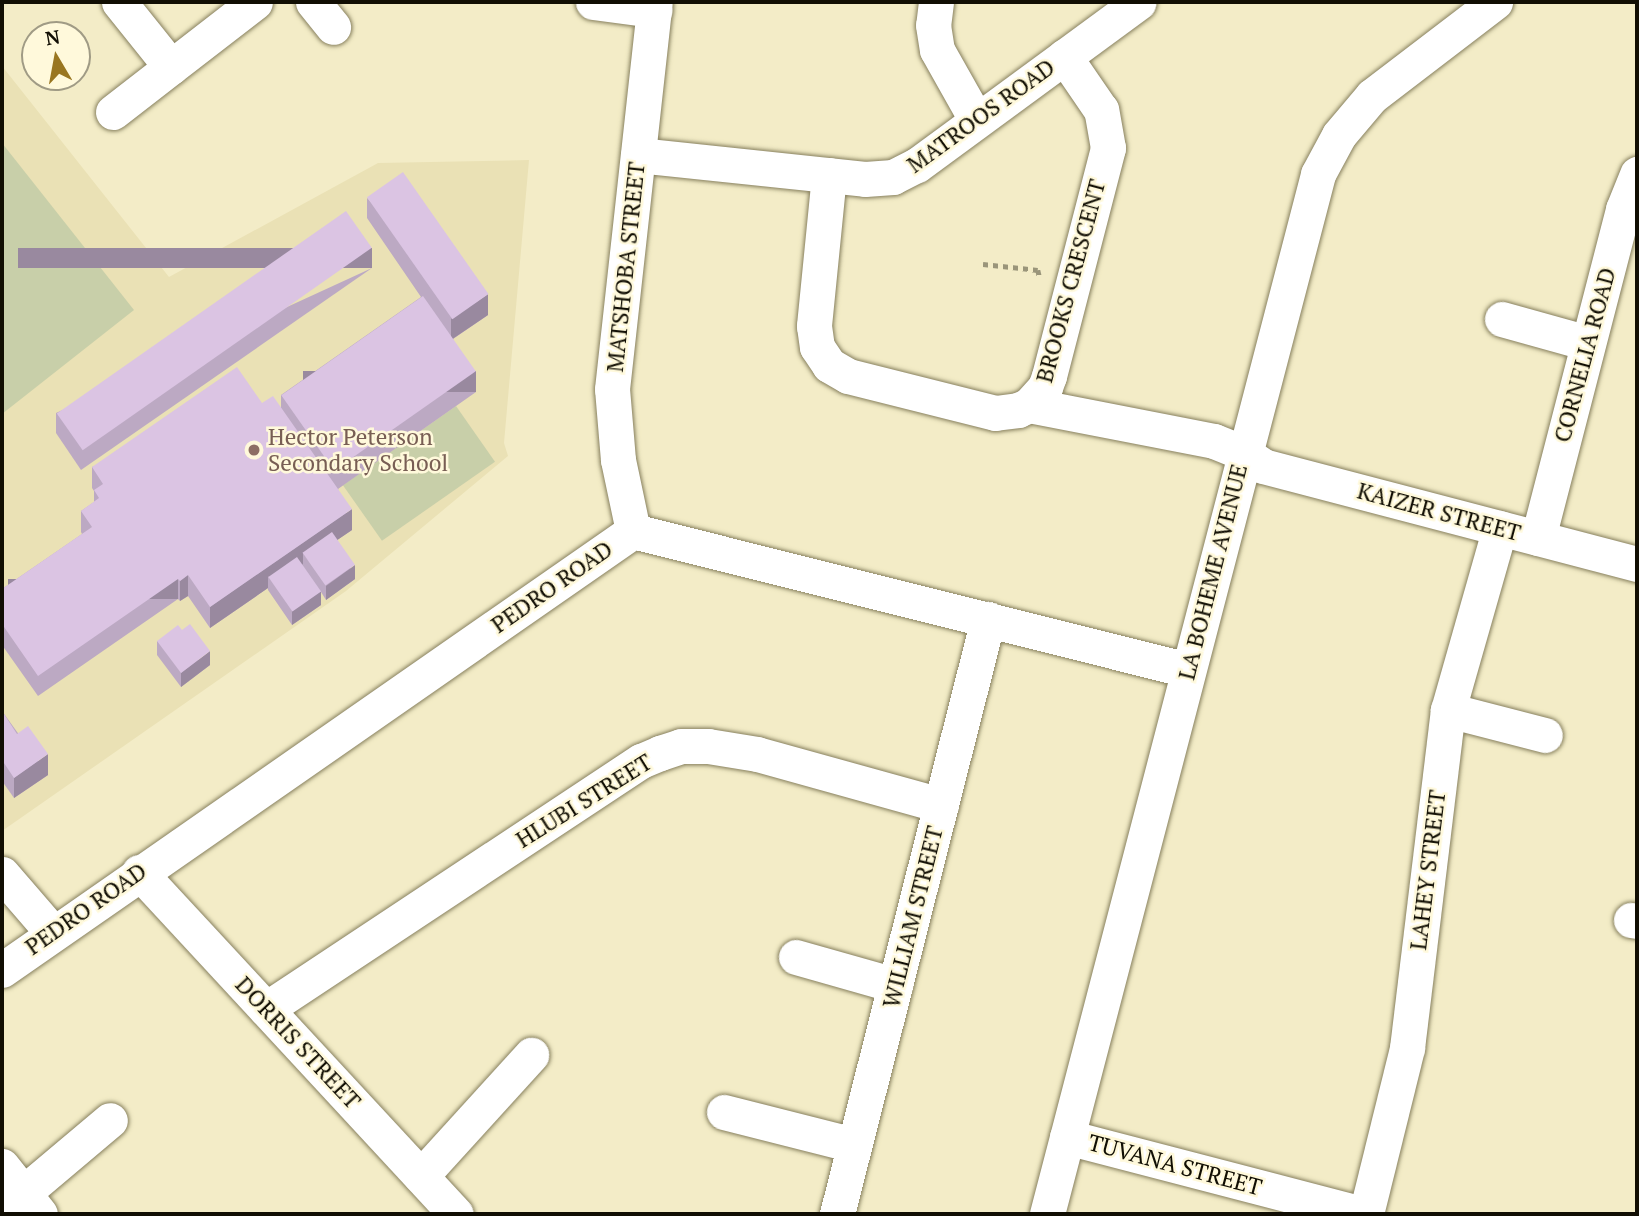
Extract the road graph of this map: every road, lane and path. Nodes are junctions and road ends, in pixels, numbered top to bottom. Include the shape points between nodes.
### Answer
1 (119, 2) edge
2 (255, 2) edge
3 (593, 2) edge
4 (936, 2) edge
5 (1139, 2) edge
6 (1495, 2) edge
7 (654, 6) edge
8 (1064, 56) junction
9 (171, 67) junction
10 (113, 112) dead end
11 (977, 121) junction
12 (638, 155) junction
13 (1637, 174) edge
14 (829, 176) junction
15 (983, 264) dead end
16 (1072, 287) junction
17 (1502, 319) dead end
18 (1588, 343) junction
19 (1029, 405) junction
20 (1244, 453) junction
21 (1500, 528) junction
22 (633, 531) junction
23 (1538, 538) junction
24 (1637, 564) edge
25 (988, 619) junction
26 (1188, 670) junction
27 (1447, 710) junction
28 (1545, 735) dead end
29 (941, 805) junction
30 (139, 872) junction
31 (2, 874) edge
32 (52, 932) junction
33 (796, 957) dead end
34 (2, 970) edge
35 (895, 985) junction
36 (266, 1009) junction
37 (531, 1055) dead end
38 (724, 1112) dead end
39 (110, 1120) dead end
40 (1067, 1137) junction
41 (855, 1145) junction
42 (2, 1166) edge
43 (421, 1176) junction
44 (22, 1207) edge
45 (456, 1214) edge
46 (837, 1214) edge
47 (1047, 1214) edge
48 (1365, 1214) edge

1 - 9 street
2 - 9 street
3 - 7 street
4 - 11 street via 937,50
5 - 8 street, MATROOS ROAD
6 - 20 street, LA BOHEME AVENUE via 1372,96 1327,154 1310,195
7 - 12 street, MATSHOBA STREET
8 - 11 street, MATROOS ROAD
8 - 16 street, BROOKS CRESCENT via 1101,110 1108,134
9 - 10 street
11 - 14 street, MATROOS ROAD via 893,177
12 - 14 street, MATROOS ROAD
12 - 22 street, MATSHOBA STREET via 612,389 618,460
13 - 18 street, CORNELIA ROAD via 1623,209
14 - 19 street, BROOKS CRESCENT via 814,326 817,347 829,365 848,376 995,413
15 - 16 path via 1038,271 1041,279
16 - 19 street, BROOKS CRESCENT via 1045,387
17 - 18 street
18 - 23 street, CORNELIA ROAD
19 - 20 street, KAIZER STREET via 1214,441
20 - 21 street, KAIZER STREET via 1263,466
20 - 26 street, LA BOHEME AVENUE
21 - 23 street, KAIZER STREET
21 - 27 street, LAHEY STREET
22 - 25 street, PEDRO ROAD
22 - 30 street, PEDRO ROAD
23 - 24 street, KAIZER STREET
25 - 26 street, PEDRO ROAD
25 - 29 street, WILLIAM STREET
26 - 40 street, LA BOHEME AVENUE
27 - 28 street
27 - 48 street, LAHEY STREET via 1407,1048
29 - 35 street, WILLIAM STREET
29 - 36 street, HLUBI STREET via 757,754 708,746 660,753 641,761
30 - 32 street, PEDRO ROAD
30 - 36 street, DORRIS STREET
31 - 32 street
32 - 34 street, PEDRO ROAD
33 - 35 street
35 - 41 street, WILLIAM STREET
36 - 43 street, DORRIS STREET
37 - 43 street
38 - 41 street
39 - 44 street
40 - 47 street, LA BOHEME AVENUE
40 - 48 street, TUVANA STREET
41 - 46 street, WILLIAM STREET
42 - 44 street
43 - 45 street, DORRIS STREET

